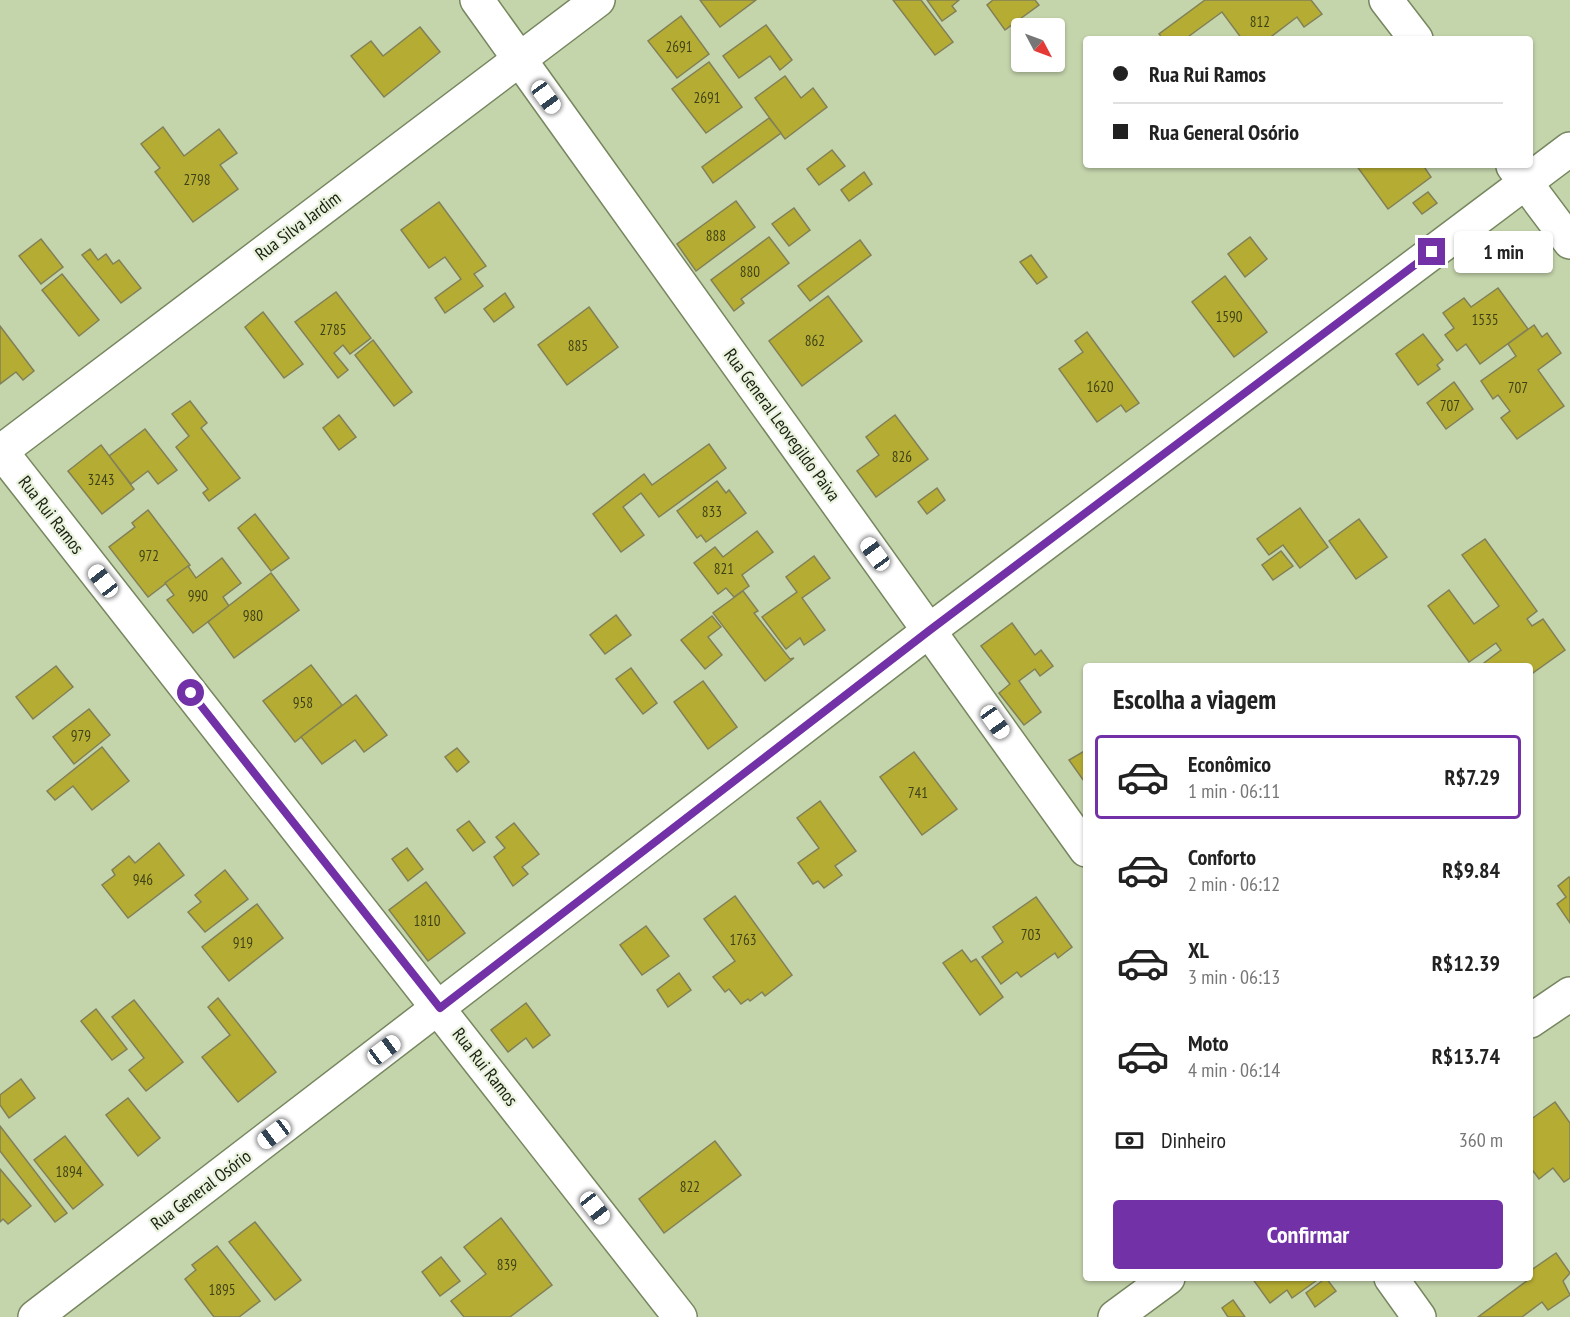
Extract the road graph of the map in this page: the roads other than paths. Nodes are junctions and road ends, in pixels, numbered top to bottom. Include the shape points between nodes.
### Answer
1 (477, 0) edge
2 (598, 0) edge
3 (1386, 0) edge
4 (1414, 36) edge
5 (519, 59) junction
6 (1570, 149) edge
7 (1533, 167) edge
8 (1519, 174) edge
9 (1570, 242) edge
10 (0, 451) edge
11 (930, 630) junction
12 (1083, 846) edge
13 (1570, 994) edge
14 (440, 1008) junction
15 (1533, 1020) edge
16 (1164, 1281) edge
17 (1393, 1281) edge
18 (35, 1317) edge
19 (680, 1317) edge
20 (1115, 1317) edge
21 (1419, 1317) edge

1 - 5 street, Rua General Leovegildo Paiva
2 - 5 street, Rua Silva Jardim
3 - 4 street
5 - 10 street, Rua Silva Jardim
5 - 11 street, Rua General Leovegildo Paiva
6 - 7 street, Rua General Osório
8 - 9 street
8 - 11 street, Rua General Osório
10 - 14 street, Rua Rui Ramos
11 - 12 street, Rua General Leovegildo Paiva
11 - 14 street, Rua General Osório
13 - 15 street
14 - 18 street, Rua General Osório
14 - 19 street, Rua Rui Ramos
16 - 20 street
17 - 21 street

